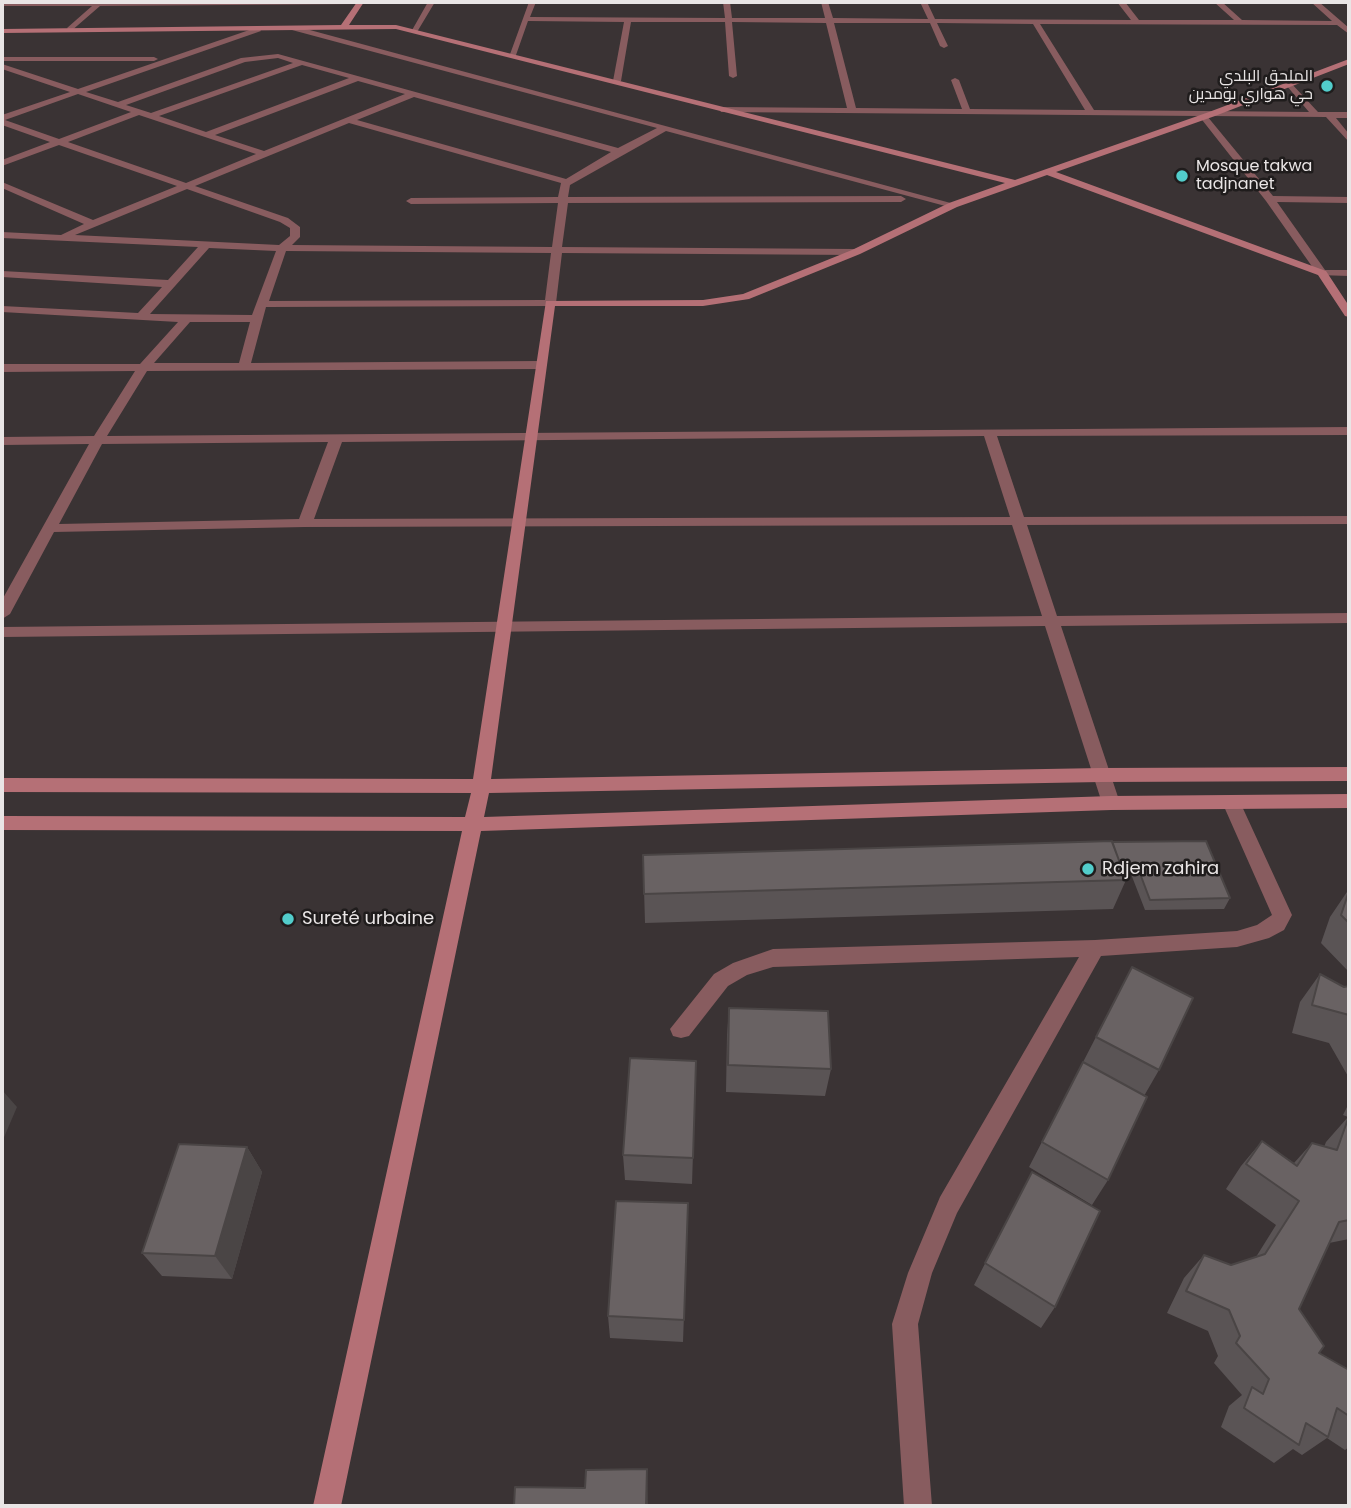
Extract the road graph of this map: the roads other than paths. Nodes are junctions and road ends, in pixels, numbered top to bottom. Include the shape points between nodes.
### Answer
1 (178, 2) edge
2 (262, 2) edge
3 (360, 2) edge
4 (431, 2) edge
5 (532, 2) edge
6 (727, 2) edge
7 (825, 2) edge
8 (924, 2) edge
9 (1121, 2) edge
10 (1218, 2) edge
11 (1315, 2) edge
12 (22, 3) edge
13 (98, 3) edge
14 (2, 4) edge
15 (526, 19) junction
16 (628, 19) junction
17 (727, 19) junction
18 (829, 20) junction
19 (932, 21) junction
20 (1035, 21) junction
21 (1137, 22) junction
22 (1241, 23) junction
23 (1340, 23) junction
24 (344, 27) junction
25 (295, 28) junction
26 (258, 29) junction
27 (70, 30) junction
28 (414, 30) junction
29 (2, 31) edge
30 (1349, 32) edge
31 (944, 46) dead end
32 (512, 55) junction
33 (2, 59) edge
34 (168, 59) junction
35 (1349, 61) edge
36 (303, 62) junction
37 (2, 66) edge
38 (733, 76) dead end
39 (358, 78) junction
40 (955, 80) dead end
41 (617, 81) junction
42 (1290, 85) junction
43 (77, 92) junction
44 (414, 94) junction
45 (118, 105) junction
46 (721, 109) junction
47 (852, 110) junction
48 (967, 111) junction
49 (1090, 111) junction
50 (139, 112) junction
51 (1208, 115) junction
52 (1316, 115) junction
53 (1329, 115) junction
54 (1349, 115) edge
55 (151, 116) junction
56 (2, 120) edge
57 (350, 121) junction
58 (664, 128) junction
59 (208, 134) junction
60 (1349, 139) edge
61 (58, 141) junction
62 (619, 151) junction
63 (267, 155) junction
64 (2, 163) edge
65 (1045, 171) junction
66 (566, 181) junction
67 (1012, 182) junction
68 (2, 185) edge
69 (186, 187) junction
70 (924, 199) junction
71 (1269, 199) junction
72 (1349, 200) edge
73 (411, 201) dead end
74 (561, 201) junction
75 (953, 205) junction
76 (93, 224) junction
77 (2, 235) edge
78 (62, 237) junction
79 (207, 244) junction
80 (282, 248) junction
81 (556, 250) junction
82 (856, 252) junction
83 (1322, 273) junction
84 (1349, 273) edge
85 (2, 274) edge
86 (171, 284) junction
87 (550, 303) junction
88 (263, 304) junction
89 (2, 309) edge
90 (1349, 314) edge
91 (141, 316) junction
92 (187, 318) junction
93 (257, 318) junction
94 (539, 365) junction
95 (244, 366) junction
96 (2, 368) edge
97 (143, 368) junction
98 (1349, 431) edge
99 (989, 432) junction
100 (530, 436) junction
101 (99, 438) junction
102 (336, 439) junction
103 (2, 441) edge
104 (1019, 519) junction
105 (1349, 520) edge
106 (305, 523) junction
107 (519, 523) junction
108 (52, 528) junction
109 (2, 614) edge
110 (1349, 618) edge
111 (1052, 622) junction
112 (504, 626) junction
113 (2, 632) edge
114 (1349, 774) edge
115 (1101, 775) junction
116 (2, 785) edge
117 (481, 786) junction
118 (1349, 801) edge
119 (1231, 802) junction
120 (1111, 803) junction
121 (2, 823) edge
122 (472, 824) junction
123 (1095, 948) junction
124 (681, 1029) dead end
125 (327, 1506) edge
126 (918, 1506) edge

1 - 2 street
1 - 13 street
2 - 3 street
3 - 24 street
4 - 28 street
5 - 15 street
6 - 17 street
7 - 18 street
8 - 19 street
9 - 21 street
10 - 22 street
11 - 23 street
12 - 13 street
12 - 14 street
13 - 27 street
15 - 16 street
15 - 32 street
16 - 17 street
16 - 41 street
17 - 18 street
17 - 38 street
18 - 19 street
18 - 47 street
19 - 20 street
19 - 31 street
20 - 21 street
20 - 49 street
21 - 22 street
22 - 23 street
23 - 30 street
24 - 25 street
24 - 28 street
25 - 26 street
25 - 58 street
26 - 27 street
26 - 34 street
27 - 29 street
28 - 32 street
32 - 41 street
33 - 34 street
34 - 43 street
35 - 42 street
36 - 39 street
36 - 45 street via 256,57
36 - 55 street
37 - 43 street
39 - 44 street
39 - 59 street
40 - 48 street
41 - 46 street
42 - 51 street
42 - 52 street
43 - 45 street
43 - 56 street
44 - 57 street
44 - 62 street
45 - 50 street
46 - 47 street
46 - 67 street
47 - 48 street
48 - 49 street
49 - 51 street
50 - 55 street
50 - 61 street
51 - 52 street
51 - 65 street
51 - 71 street
52 - 53 street
53 - 54 street
53 - 60 street
55 - 59 street
56 - 61 street
57 - 63 street
57 - 66 street
58 - 62 street
58 - 70 street
59 - 63 street
61 - 64 street
61 - 69 street
62 - 66 street
63 - 69 street
65 - 67 street
65 - 83 street
66 - 74 street
67 - 75 street
68 - 76 street
69 - 76 street
69 - 80 street via 284,220 295,227 295,237
70 - 74 street
70 - 75 street
71 - 72 street
71 - 83 street
73 - 74 street
74 - 81 street
75 - 82 street
76 - 78 street
77 - 78 street
78 - 79 street
79 - 80 street
79 - 86 street
80 - 81 street
80 - 88 street
81 - 82 street
81 - 87 street
82 - 87 street via 730,301
83 - 84 street
83 - 90 street
85 - 86 street
86 - 91 street
87 - 88 street
87 - 94 street
88 - 93 street
89 - 91 street
91 - 92 street
92 - 93 street
92 - 97 street
93 - 95 street
94 - 95 street
94 - 100 street
95 - 97 street
96 - 97 street
97 - 101 street
98 - 99 street
99 - 100 street
99 - 104 street
100 - 102 street
100 - 107 street
101 - 102 street
101 - 103 street
101 - 108 street
102 - 106 street
104 - 105 street
104 - 107 street
104 - 111 street
106 - 107 street
106 - 108 street
107 - 112 street
108 - 109 street
110 - 111 street
111 - 112 street
111 - 115 street
112 - 113 street
112 - 117 street
114 - 115 street
115 - 117 street
115 - 120 street
116 - 117 street
117 - 122 street
118 - 119 street
119 - 120 street
119 - 123 street via 1278,900 1282,915 1277,924 1237,939
120 - 122 street
121 - 122 street
122 - 125 street
123 - 124 street via 773,958 721,980
123 - 126 street via 948,1205 908,1308 905,1324

